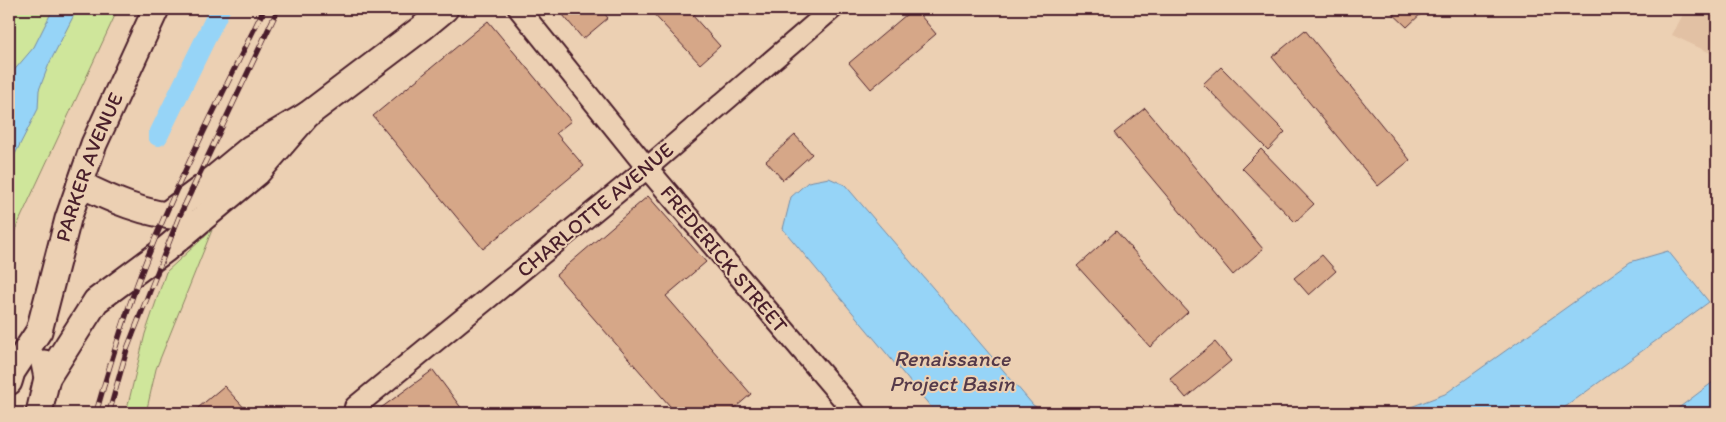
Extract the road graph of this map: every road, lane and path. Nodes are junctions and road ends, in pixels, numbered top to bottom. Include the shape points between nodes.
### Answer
1 (156, 9) edge
2 (445, 9) edge
3 (519, 9) edge
4 (832, 9) edge
5 (307, 115) junction
6 (647, 168) junction
7 (80, 184) junction
8 (166, 215) junction
9 (207, 216) junction
10 (39, 331) junction
11 (47, 378) junction
12 (9, 382) edge
13 (355, 407) dead end
14 (38, 413) edge
15 (855, 413) edge

1 - 7 street, PARKER AVENUE via 94,144
2 - 5 street
3 - 6 street, FREDERICK STREET
4 - 6 street, CHARLOTTE AVENUE
5 - 8 street via 251,148
5 - 9 street via 257,173
6 - 13 street, CHARLOTTE AVENUE
6 - 15 street, FREDERICK STREET
7 - 8 street via 134,208
7 - 10 street, PARKER AVENUE
8 - 9 street
9 - 11 street via 96,301
10 - 11 street, PARKER AVENUE
10 - 12 street, PARKER AVENUE
11 - 14 street, PARKER AVENUE

